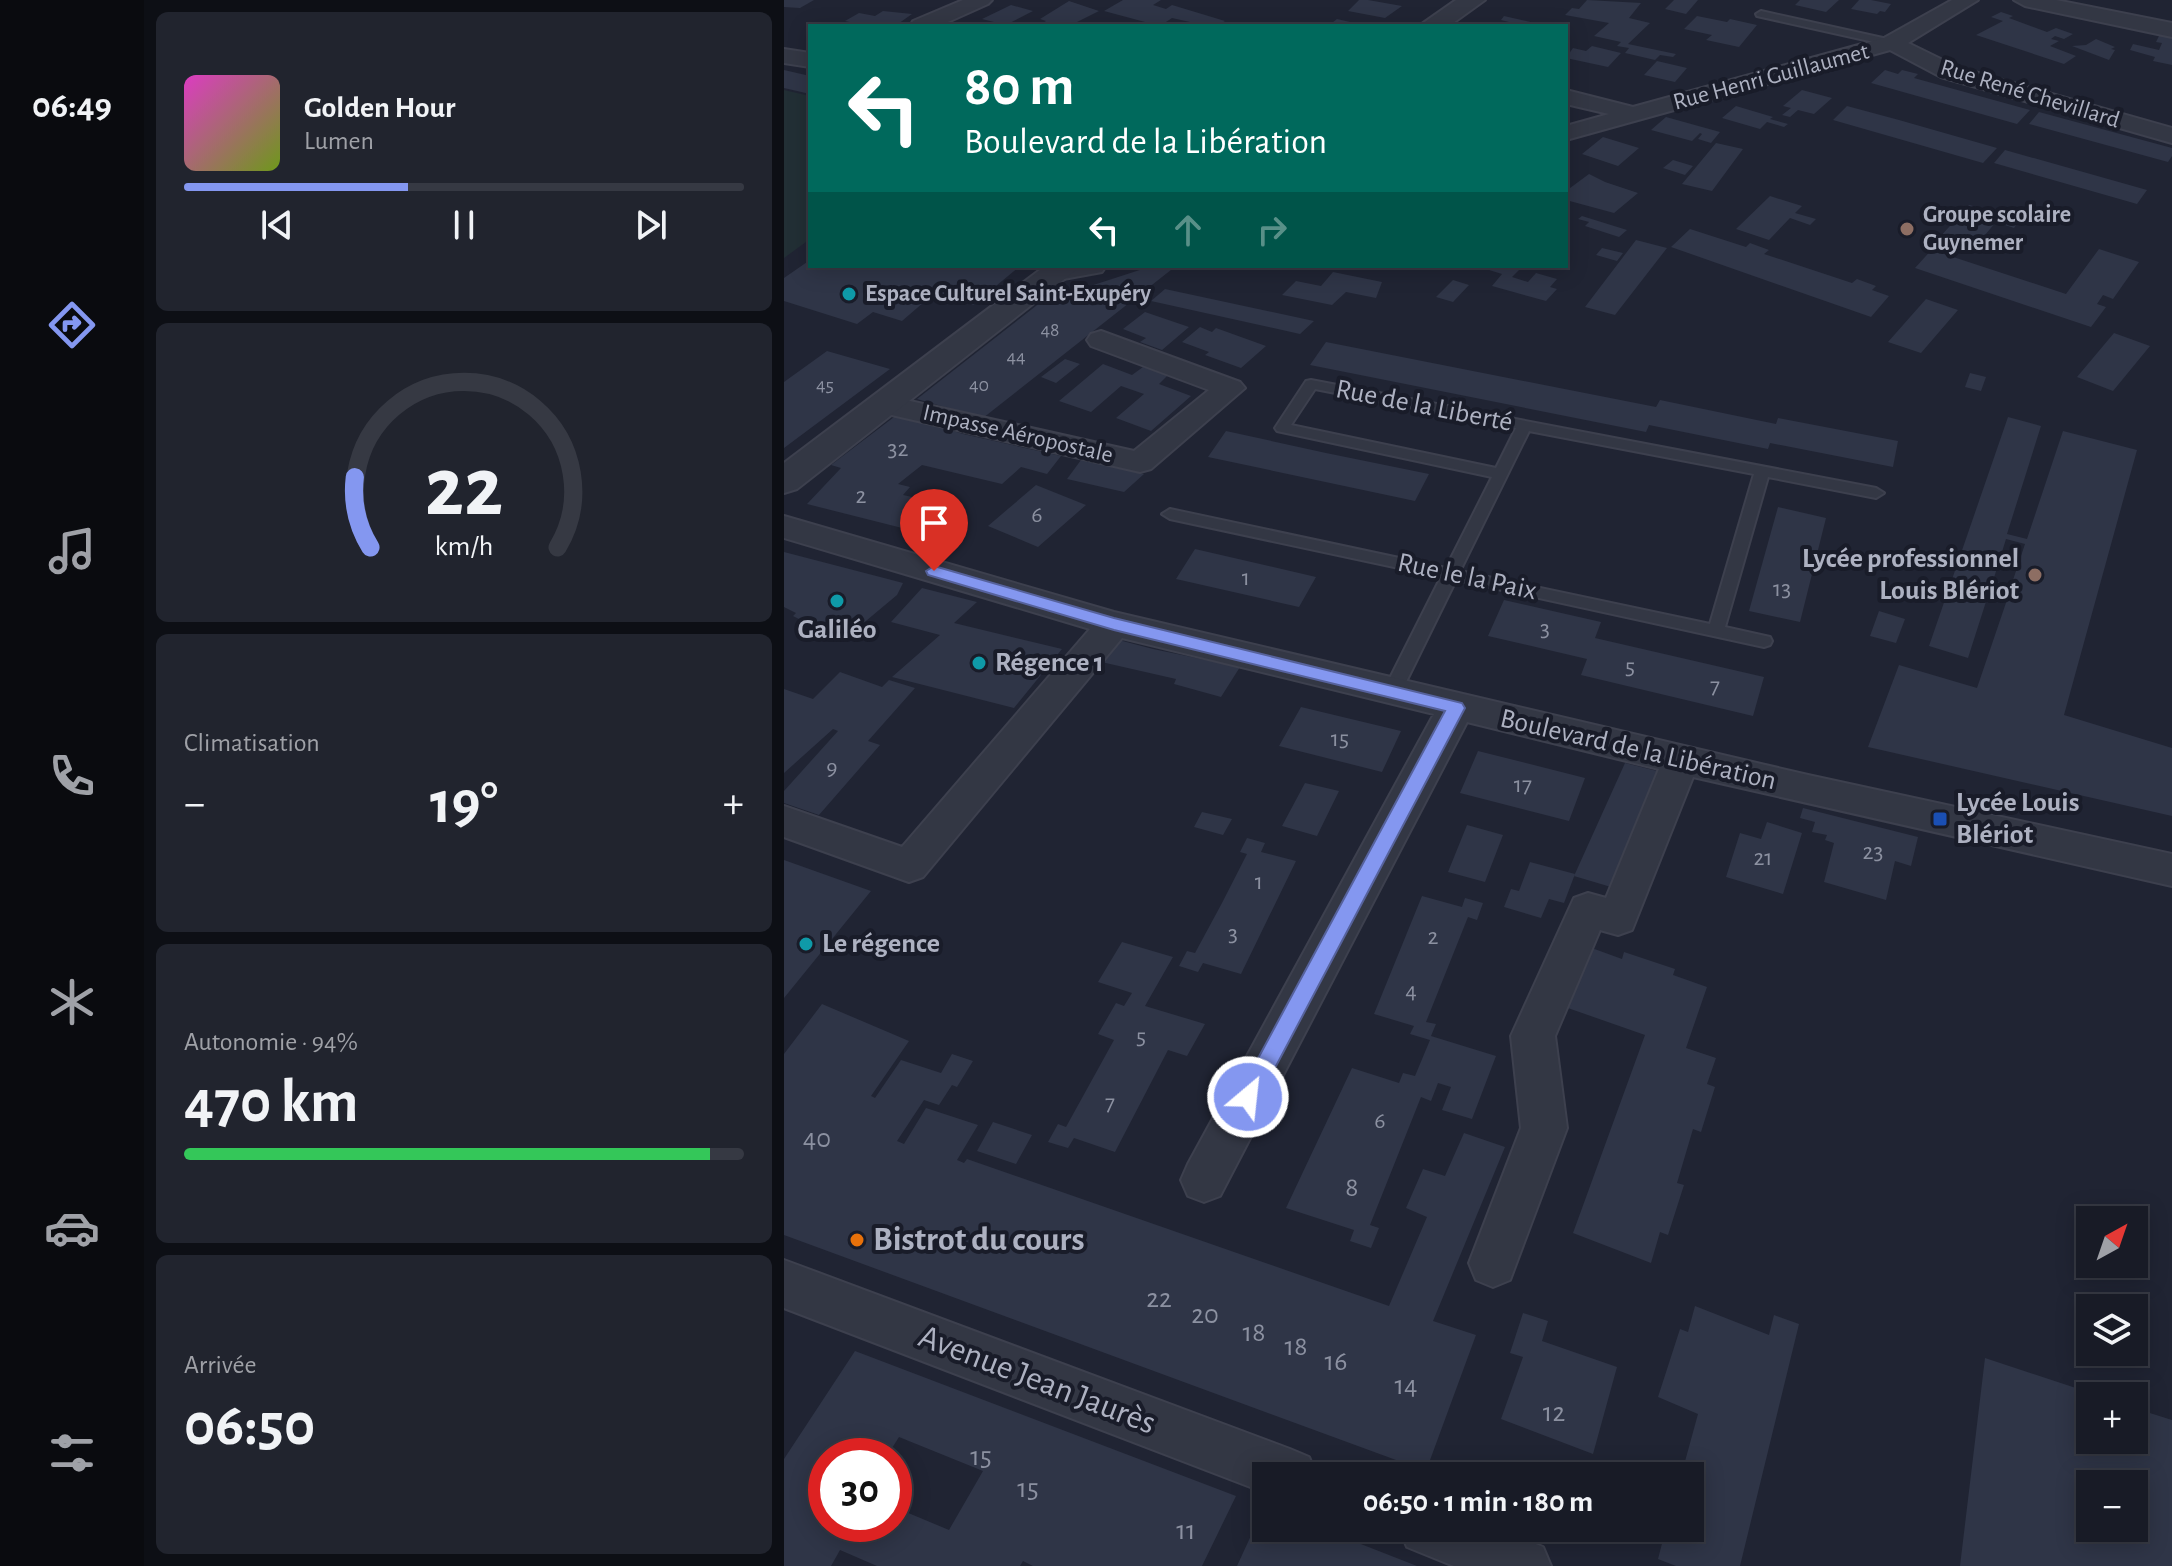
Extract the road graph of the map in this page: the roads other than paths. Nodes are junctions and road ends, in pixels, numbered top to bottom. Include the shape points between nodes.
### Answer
1 (981, 0) edge
2 (1473, 0) edge
3 (1967, 0) edge
4 (2025, 0) edge
5 (917, 3) dead end
6 (956, 11) junction
7 (1761, 14) dead end
8 (926, 24) edge
9 (1435, 24) edge
10 (2172, 30) edge
11 (1892, 43) junction
12 (784, 56) edge
13 (808, 60) edge
14 (1568, 97) edge
15 (1623, 110) dead end
16 (1568, 132) edge
17 (2172, 136) edge
18 (1062, 269) edge
19 (1101, 340) dead end
20 (883, 404) junction
21 (1525, 425) junction
22 (1762, 471) junction
23 (1501, 474) junction
24 (784, 481) edge
25 (1876, 493) dead end
26 (1170, 514) dead end
27 (784, 527) edge
28 (1451, 574) junction
29 (1114, 624) junction
30 (1716, 630) junction
31 (1764, 641) dead end
32 (1392, 692) junction
33 (1456, 708) junction
34 (1681, 760) junction
35 (784, 822) edge
36 (2172, 870) edge
37 (1204, 1180) dead end
38 (1493, 1263) dead end
39 (784, 1284) edge
40 (1253, 1462) edge
41 (1462, 1542) edge
42 (1524, 1566) edge

1 - 6 street
2 - 9 street
3 - 11 street, Rue Henri Guillaumet
4 - 10 street
5 - 6 street
6 - 8 street
7 - 11 lane
11 - 16 street, Rue Henri Guillaumet
11 - 17 street, Rue René Chevillard via 1949,72
12 - 13 street
14 - 15 street
18 - 20 street
19 - 20 street, Impasse Aéropostale via 1230,388 1140,462
20 - 24 street
21 - 22 lane, Rue de la Liberté
21 - 23 lane
21 - 23 lane, Rue de la Liberté via 1311,384 1282,428
22 - 25 lane, Rue de la Liberté
22 - 30 lane
23 - 28 lane
26 - 28 lane, Rue le la Paix
27 - 29 street, Boulevard de la Libération
28 - 30 lane, Rue le la Paix
28 - 32 lane
29 - 32 street, Boulevard de la Libération
29 - 35 street via 909,866
30 - 31 lane, Rue le la Paix
32 - 33 street, Boulevard de la Libération
33 - 34 street, Boulevard de la Libération
33 - 37 street
34 - 36 street, Boulevard de la Libération
34 - 38 street via 1618,918 1588,910 1533,1036 1544,1128
39 - 40 street, Avenue Jean Jaurès
41 - 42 street

